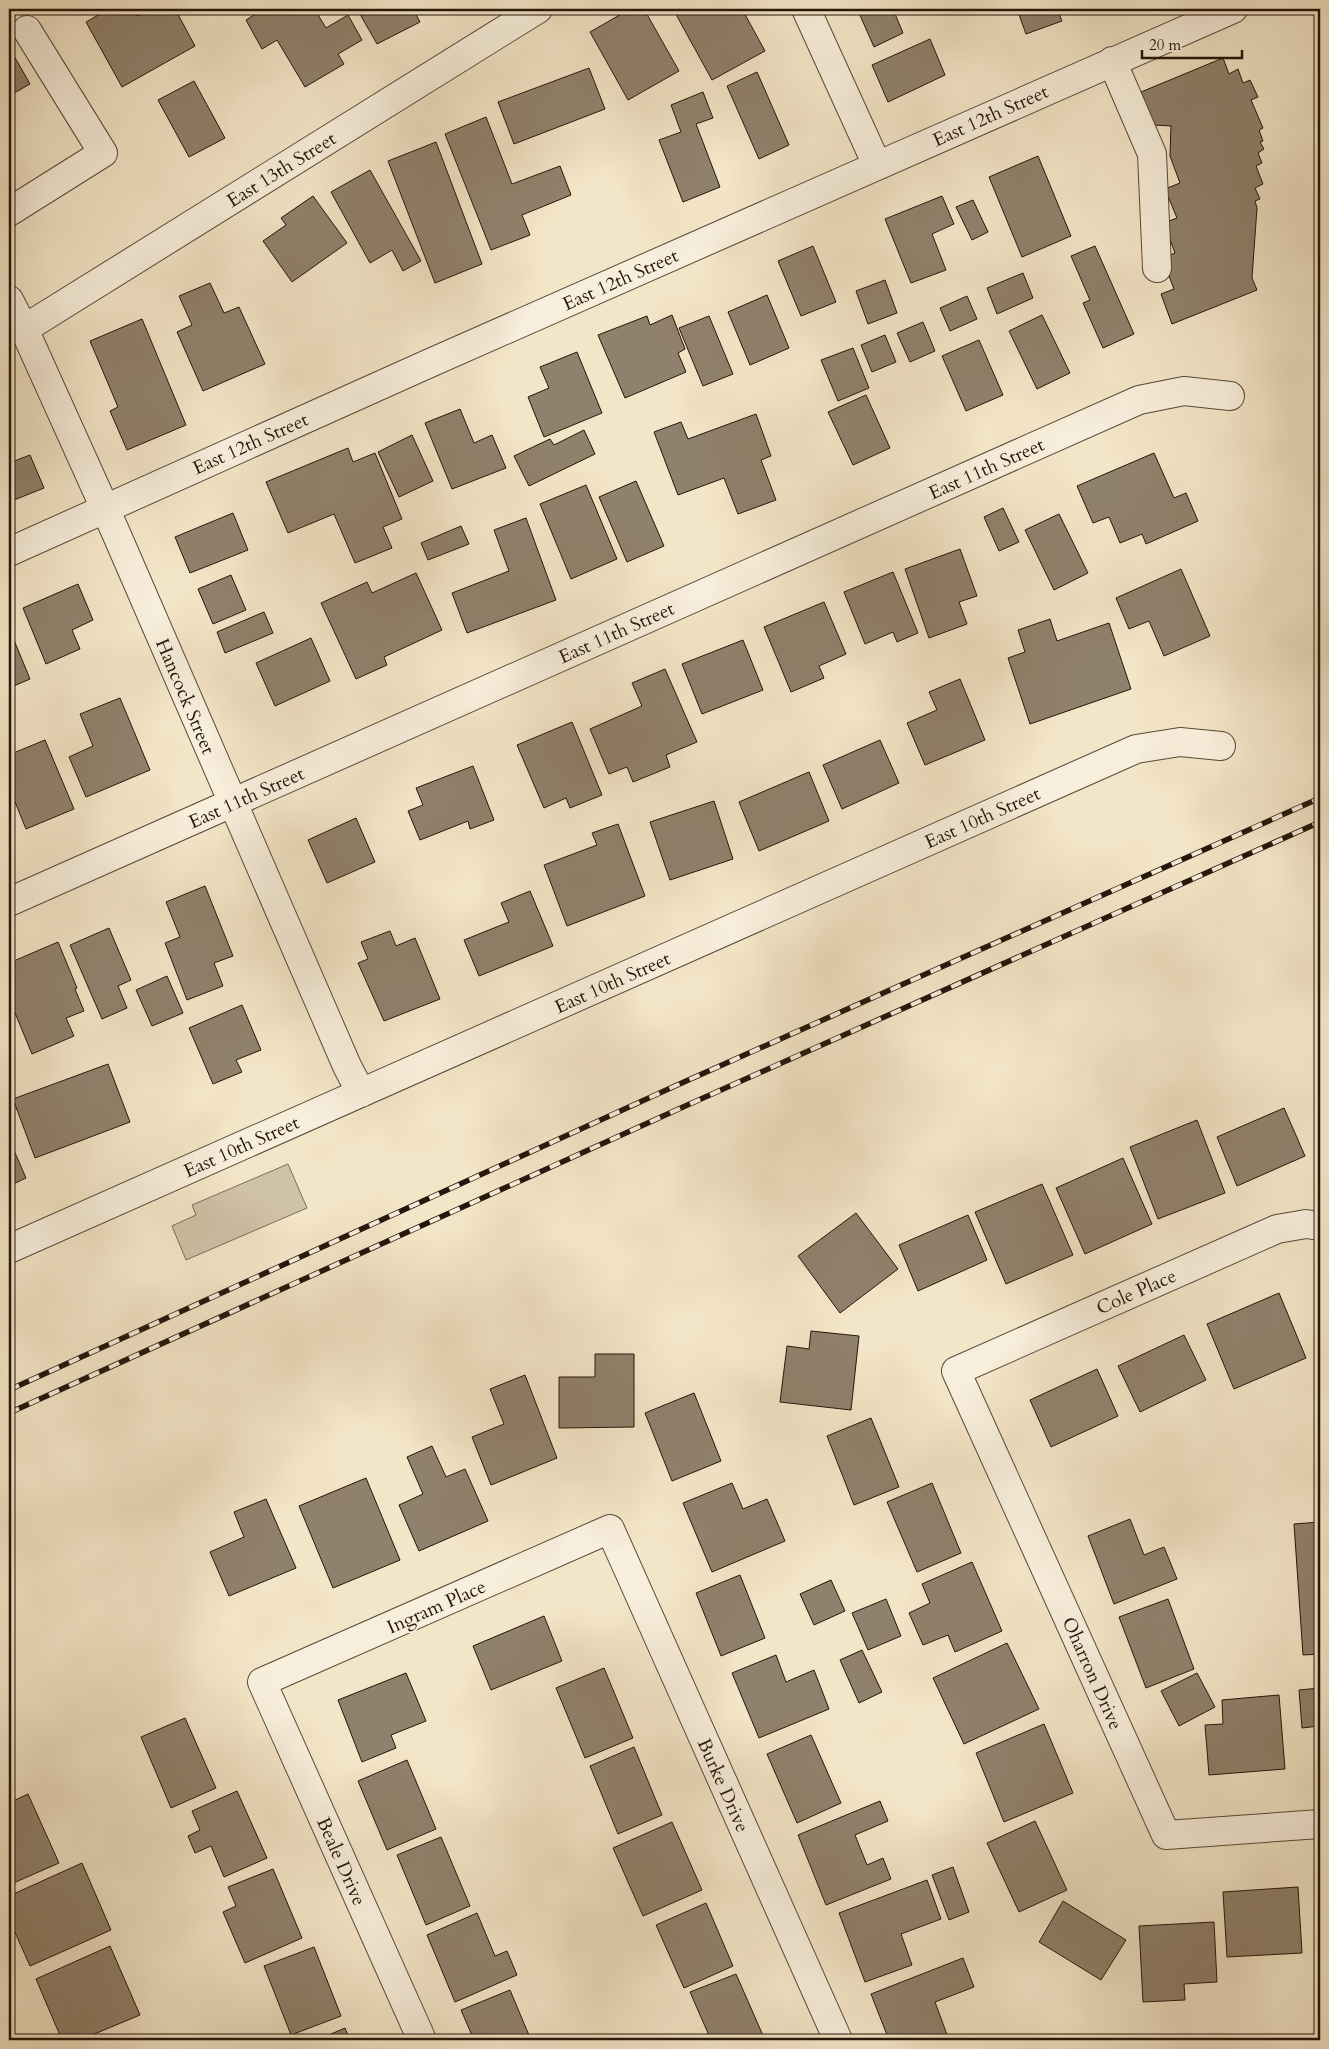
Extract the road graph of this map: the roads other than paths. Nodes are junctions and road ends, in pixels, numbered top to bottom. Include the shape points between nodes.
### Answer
1 (538, 9) edge
2 (806, 9) edge
3 (1233, 9) edge
4 (27, 30) dead end
5 (1112, 61) junction
6 (877, 165) junction
7 (9, 212) edge
8 (1156, 268) dead end
9 (9, 300) edge
10 (24, 329) junction
11 (1230, 396) dead end
12 (104, 508) junction
13 (9, 552) edge
14 (1221, 746) dead end
15 (233, 802) junction
16 (9, 902) edge
17 (361, 1093) junction
18 (1320, 1226) edge
19 (9, 1250) edge
20 (956, 1371) joint
21 (610, 1529) joint
22 (262, 1682) joint
23 (1320, 1824) edge
24 (422, 2040) edge
25 (838, 2040) edge

1 - 10 street, East 13th Street
2 - 6 street
3 - 5 street, East 12th Street
4 - 7 street via 103,153
5 - 6 street, East 12th Street
5 - 8 street via 1152,154
6 - 12 street, East 12th Street
9 - 10 street, Hancock Street
10 - 12 street, Hancock Street
11 - 15 street, East 11th Street via 1184,391 1139,400
12 - 13 street, East 12th Street
12 - 15 street, Hancock Street
14 - 17 street, East 10th Street via 1180,742 1136,749
15 - 16 street, East 11th Street
15 - 17 street, Hancock Street
17 - 19 street, East 10th Street
18 - 20 street, Cole Place via 1306,1224 1277,1229
20 - 23 street, Oharron Drive via 1166,1834
21 - 22 street, Ingram Place
21 - 25 street, Burke Drive
22 - 24 street, Beale Drive

